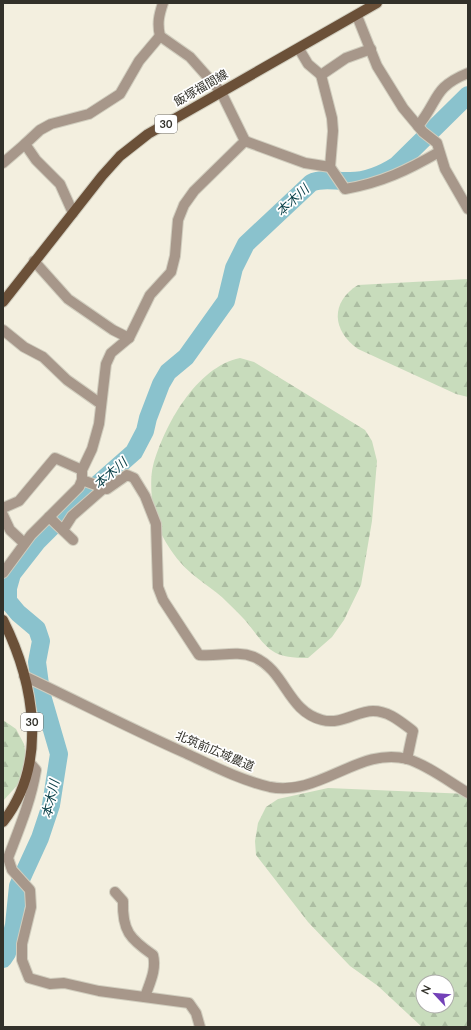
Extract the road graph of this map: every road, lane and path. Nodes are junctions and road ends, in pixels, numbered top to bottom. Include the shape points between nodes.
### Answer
1 (163, 3) edge
2 (377, 3) edge
3 (357, 16) junction
4 (160, 36) junction
5 (298, 49) junction
6 (371, 49) junction
7 (468, 73) edge
8 (321, 75) junction
9 (221, 92) junction
10 (418, 126) junction
11 (245, 141) junction
12 (25, 144) junction
13 (439, 152) junction
14 (3, 163) edge
15 (330, 167) junction
16 (468, 206) edge
17 (73, 213) junction
18 (34, 262) junction
19 (3, 302) edge
20 (3, 330) edge
21 (129, 338) junction
22 (101, 404) junction
23 (82, 475) junction
24 (104, 488) junction
25 (3, 508) edge
26 (3, 515) edge
27 (49, 517) junction
28 (63, 530) junction
29 (73, 540) dead end
30 (24, 543) junction
31 (3, 573) edge
32 (3, 620) edge
33 (24, 676) junction
34 (407, 759) junction
35 (30, 763) junction
36 (468, 793) edge
37 (3, 822) edge
38 (115, 892) dead end
39 (145, 997) junction
40 (200, 1027) edge

1 - 4 street via 158,16
2 - 3 main road, 飯塚福間線 / 30
3 - 5 main road, 飯塚福間線 / 30
3 - 6 street
4 - 9 street via 190,57
4 - 12 street via 139,62 120,94 89,114 40,130
5 - 8 street via 308,64
5 - 9 main road, 飯塚福間線 / 30
6 - 8 street via 346,58
6 - 10 street via 377,66 402,108
7 - 10 street via 454,79 440,90
8 - 15 street via 332,118
9 - 11 street
9 - 17 main road, 飯塚福間線 / 30 via 133,145 102,176
10 - 13 street via 437,144
11 - 15 street via 305,163
11 - 21 street via 194,191 184,205 178,220 171,272 150,295
12 - 14 street
12 - 17 street via 36,160 60,184
13 - 15 street via 401,173 367,185 345,189
13 - 16 street via 445,169
17 - 18 main road, 飯塚福間線 / 30
18 - 19 main road, 飯塚福間線 / 30
18 - 21 street via 68,298 113,330
20 - 22 street via 24,347 43,357 67,380
21 - 22 street via 111,353 106,364
22 - 23 street via 99,424
23 - 24 street
23 - 25 street via 55,458 19,501
23 - 27 street via 79,487
24 - 28 street via 72,516
24 - 34 street via 107,489 127,475 134,478 145,496 156,524 158,587 163,600 199,655 242,654 254,657 275,672 288,696 301,709 322,720 345,719 372,711 390,715 413,731
26 - 30 street via 10,530
27 - 28 street
27 - 30 street
28 - 29 street
30 - 31 street
32 - 33 main road, 30
33 - 34 street, 北筑前広域農道 via 231,774 270,786 295,788 371,760
33 - 35 main road, 30 via 33,730
34 - 36 street, 北筑前広域農道
35 - 37 main road, 30 via 17,797
35 - 39 street via 36,770 34,786 8,858 12,870 30,890 31,907 22,944 22,960 29,978 50,984 64,983
38 - 39 street via 123,901 124,923 128,934 135,943 153,955 155,963
39 - 40 street via 189,1003 196,1013

